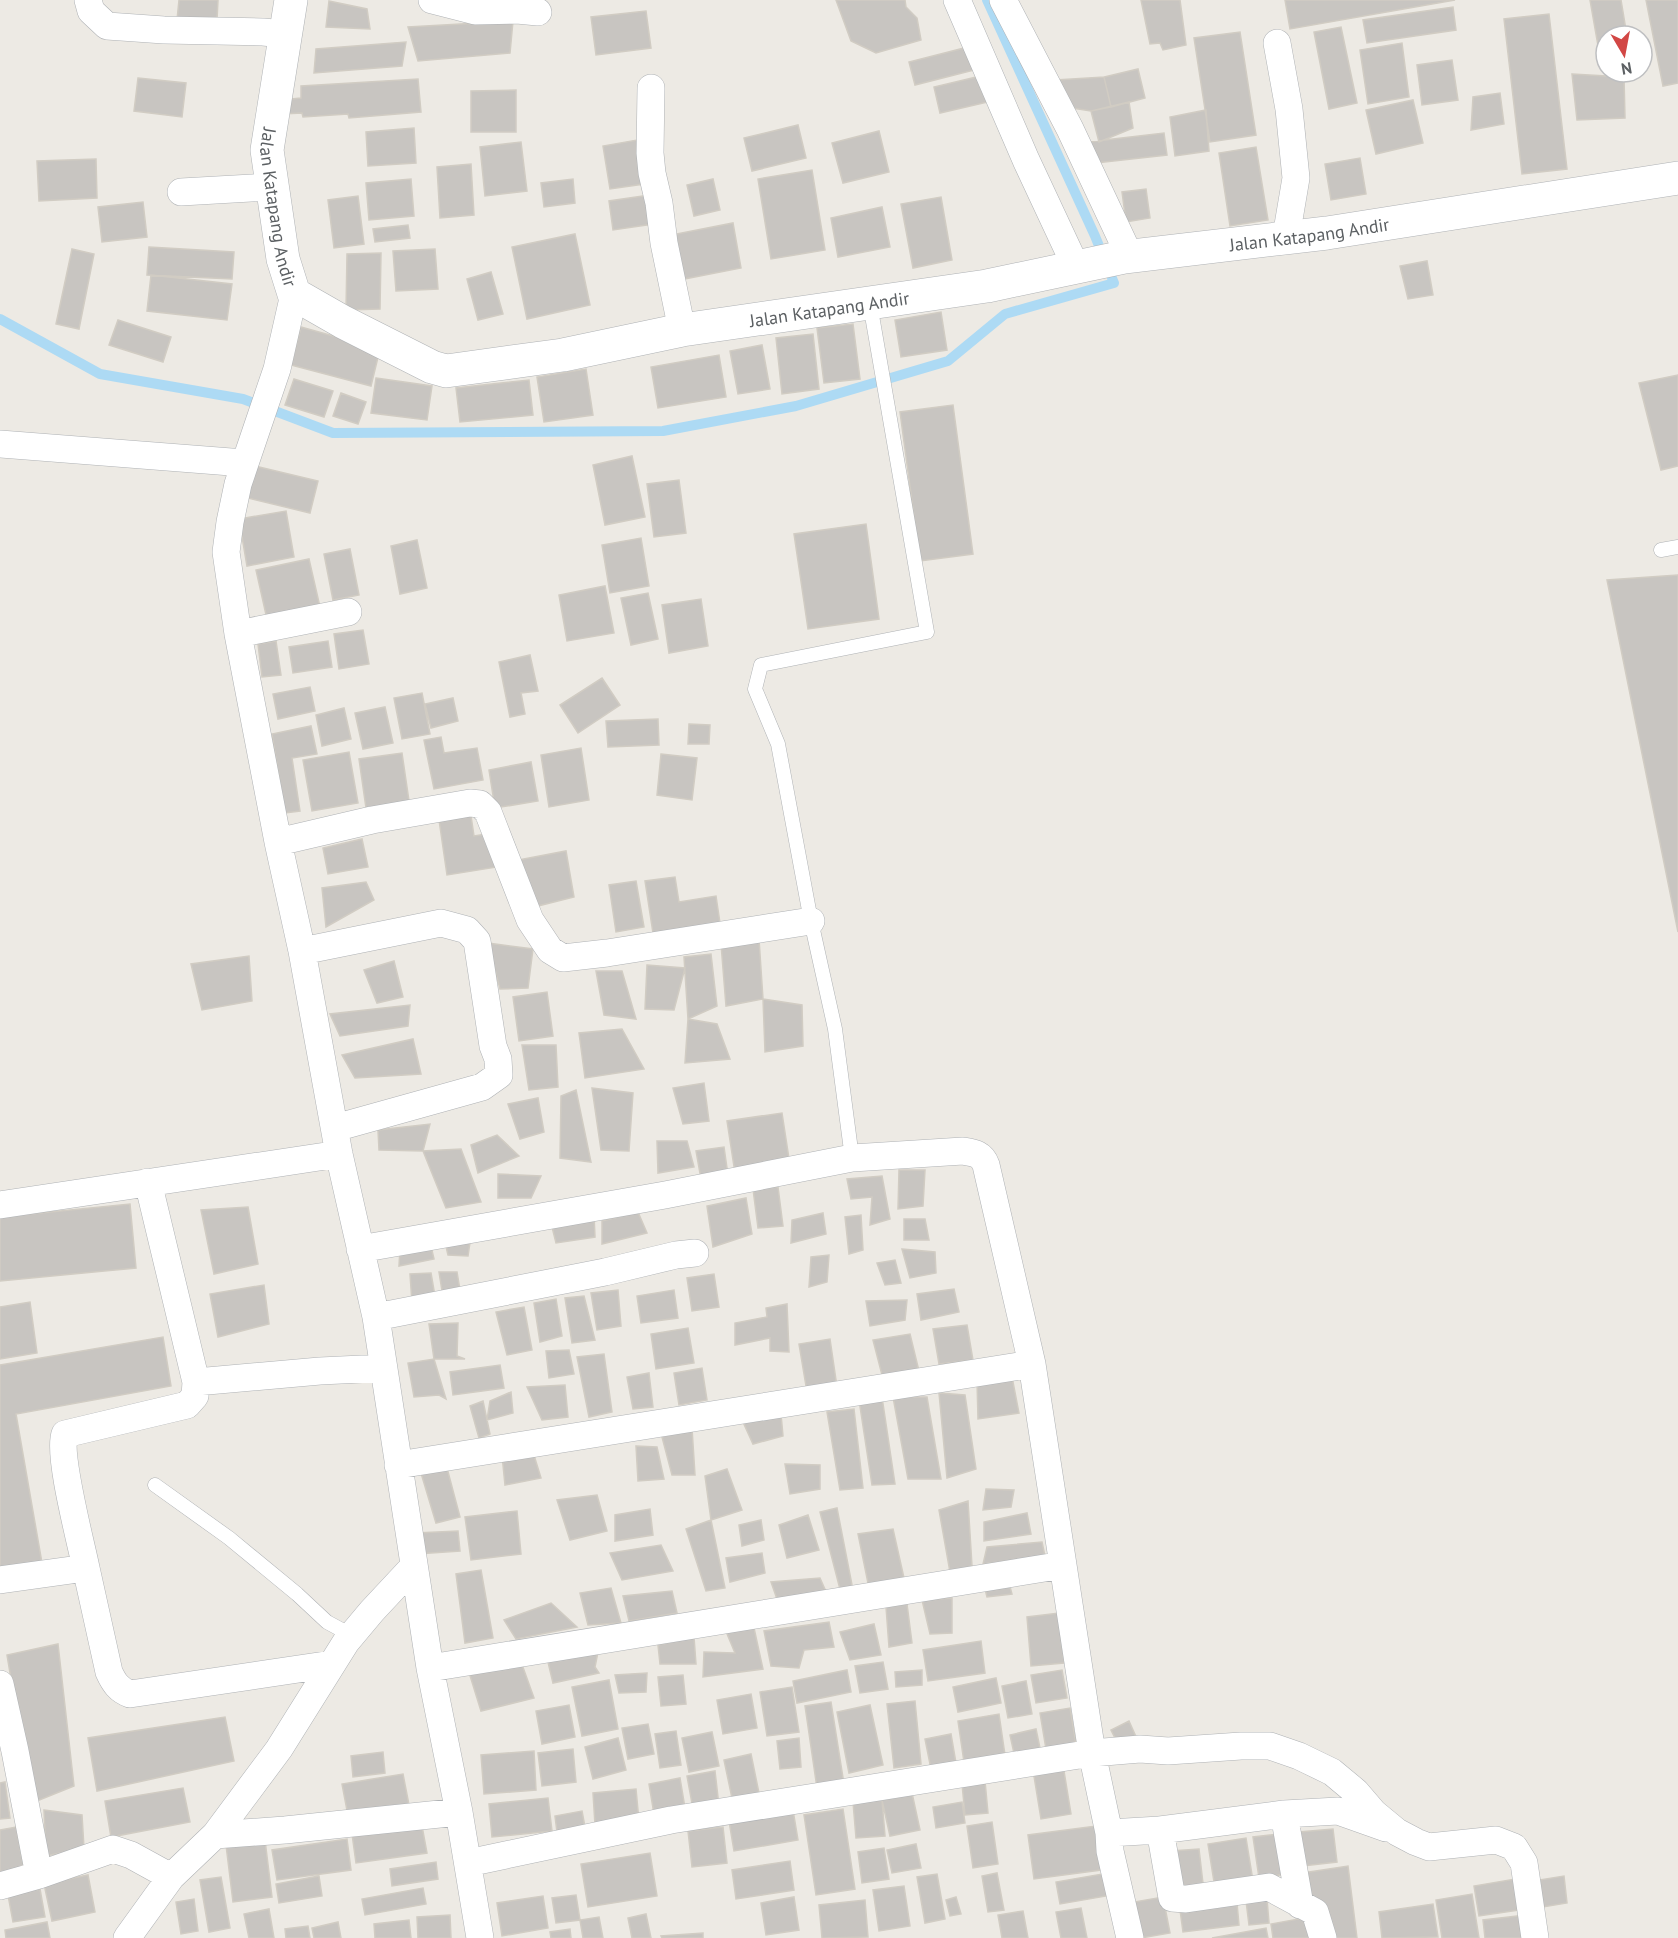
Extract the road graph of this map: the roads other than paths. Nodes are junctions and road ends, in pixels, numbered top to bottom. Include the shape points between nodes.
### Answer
1 (88, 0) edge
2 (291, 0) edge
3 (432, 0) edge
4 (957, 0) edge
5 (1003, 0) edge
6 (538, 12) dead end
7 (284, 34) junction
8 (1277, 43) dead end
9 (651, 88) dead end
10 (1678, 178) edge
11 (271, 187) junction
12 (181, 192) dead end
13 (1286, 237) junction
14 (1106, 261) junction
15 (294, 294) junction
16 (870, 303) junction
17 (682, 330) junction
18 (0, 444) edge
19 (244, 463) junction
20 (1678, 547) edge
21 (1661, 550) dead end
22 (348, 612) dead end
23 (238, 633) junction
24 (278, 842) junction
25 (811, 921) junction
26 (302, 951) junction
27 (337, 1141) junction
28 (852, 1158) junction
29 (148, 1182) junction
30 (0, 1205) edge
31 (360, 1250) junction
32 (695, 1253) dead end
33 (375, 1317) junction
34 (1032, 1364) junction
35 (383, 1368) junction
36 (196, 1382) junction
37 (398, 1465) junction
38 (154, 1485) dead end
39 (1063, 1565) junction
40 (414, 1566) junction
41 (86, 1568) junction
42 (0, 1580) edge
43 (351, 1635) junction
44 (332, 1664) junction
45 (430, 1668) junction
46 (0, 1684) edge
47 (8, 1747) edge
48 (1092, 1753) junction
49 (459, 1812) junction
50 (1284, 1814) junction
51 (1160, 1830) junction
52 (1397, 1832) junction
53 (1109, 1833) junction
54 (215, 1835) junction
55 (468, 1863) junction
56 (39, 1875) junction
57 (171, 1877) junction
58 (0, 1886) edge
59 (1300, 1905) junction
60 (127, 1938) edge
61 (480, 1938) edge
62 (1130, 1938) edge
63 (1323, 1938) edge
64 (1535, 1938) edge

1 - 7 street via 91,11 107,26
2 - 7 street, Jalan Katapang Andir
3 - 6 street via 475,11
4 - 14 street via 1026,160
5 - 14 street via 1070,129
7 - 11 street, Jalan Katapang Andir via 267,150
8 - 13 street via 1296,178
9 - 17 street via 652,173
10 - 13 street, Jalan Katapang Andir
11 - 12 street
11 - 15 street, Jalan Katapang Andir via 283,259
13 - 14 street, Jalan Katapang Andir
14 - 16 street, Jalan Katapang Andir via 987,286
15 - 17 street, Jalan Katapang Andir via 446,371 563,355
15 - 19 street via 277,369
16 - 17 street, Jalan Katapang Andir
16 - 25 lane via 927,632 761,665 755,689 778,744
18 - 19 street
19 - 23 street via 226,552
20 - 21 lane
22 - 23 street
23 - 24 street
24 - 25 street via 372,820 480,804 489,812 530,920 550,950 563,958
24 - 26 street
25 - 28 lane via 835,1029
26 - 27 street
26 - 27 street via 441,923 466,930 477,941 499,1075 482,1087
27 - 29 street
27 - 31 street
28 - 31 street
28 - 34 street via 963,1151 983,1158
29 - 30 street
29 - 36 street
31 - 33 street
32 - 33 street
33 - 35 street
34 - 37 street
34 - 39 street
35 - 36 street
35 - 37 street
36 - 41 street via 195,1396 187,1405 65,1434 64,1463
37 - 40 street
38 - 43 lane via 237,1545 327,1622
39 - 45 street
39 - 48 street
40 - 43 street
40 - 45 street
41 - 42 street
41 - 44 street via 110,1672 122,1691 130,1694
43 - 44 street
44 - 54 street via 279,1749
45 - 49 street
46 - 47 street
47 - 56 street
48 - 52 street via 1270,1746 1332,1772
48 - 53 street
48 - 55 street via 671,1820
49 - 54 street
49 - 55 street
50 - 51 street
50 - 52 street via 1338,1811
50 - 59 street
51 - 53 street
51 - 59 street via 1172,1898 1269,1887
52 - 64 street via 1429,1847 1496,1840 1514,1847 1524,1863
53 - 62 street
54 - 57 street
55 - 61 street
56 - 57 street via 113,1849
56 - 58 street
57 - 60 street
59 - 63 street via 1316,1914

